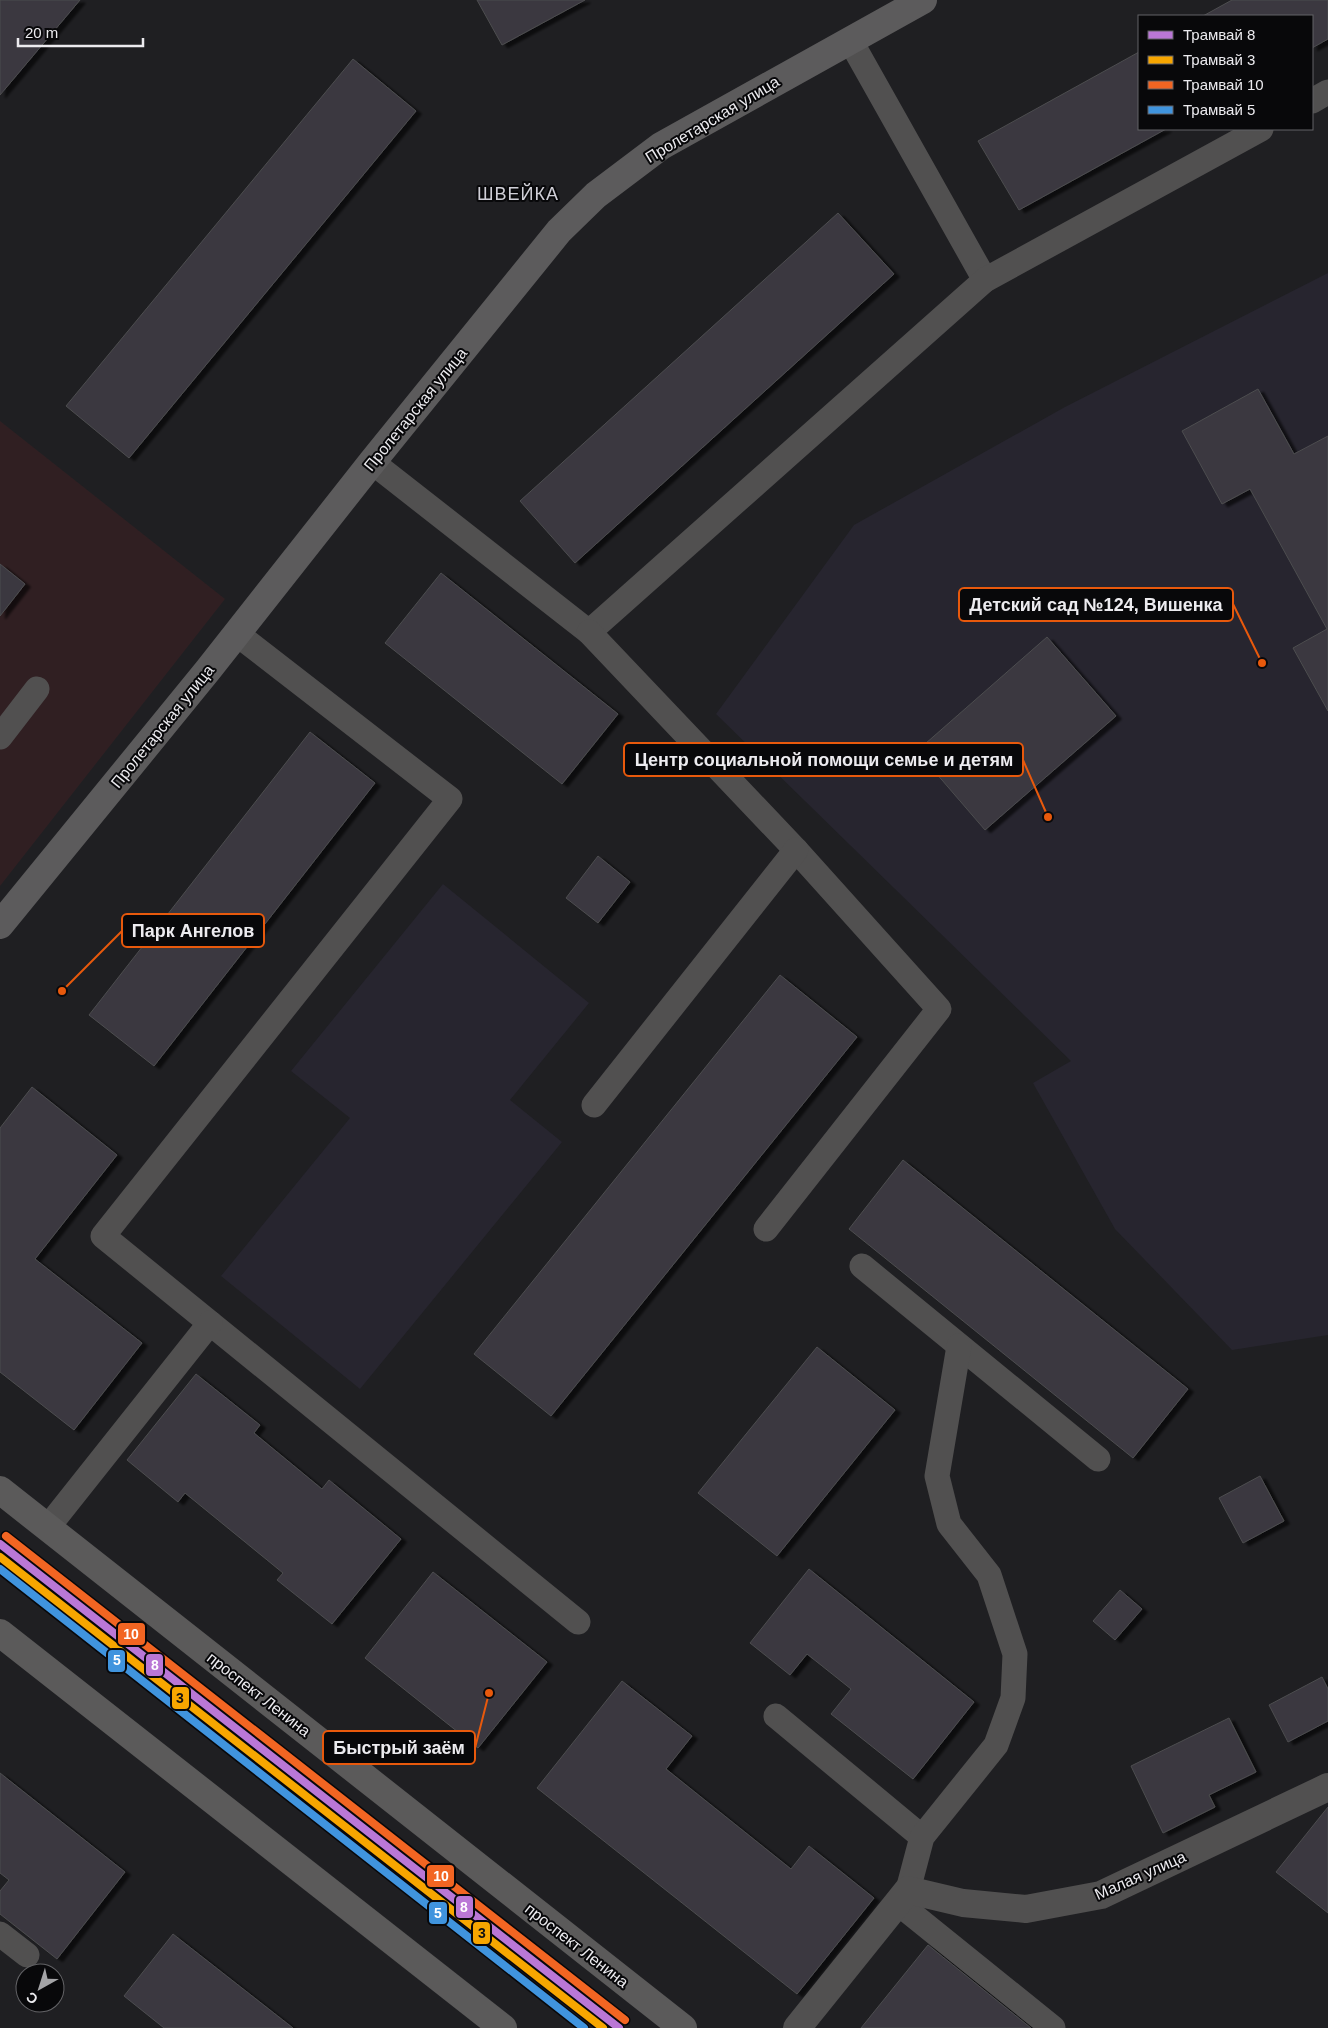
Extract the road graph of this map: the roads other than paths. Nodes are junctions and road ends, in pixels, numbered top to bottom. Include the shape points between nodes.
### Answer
1 (922, 0) edge
2 (850, 40) junction
3 (1328, 92) edge
4 (1313, 100) edge
5 (1259, 130) edge
6 (986, 280) junction
7 (372, 462) junction
8 (589, 632) junction
9 (237, 634) junction
10 (37, 688) dead end
11 (0, 737) edge
12 (796, 850) junction
13 (4, 913) edge
14 (594, 1105) dead end
15 (766, 1229) dead end
16 (862, 1266) dead end
17 (210, 1323) junction
18 (959, 1346) junction
19 (1098, 1459) dead end
20 (0, 1490) edge
21 (48, 1527) junction
22 (578, 1622) dead end
23 (0, 1633) edge
24 (776, 1716) dead end
25 (1328, 1787) edge
26 (922, 1836) junction
27 (903, 1897) junction
28 (0, 1934) edge
29 (27, 1955) dead end
30 (492, 2025) edge
31 (683, 2028) edge
32 (797, 2028) edge
33 (1054, 2028) edge

1 - 2 street, Пролетарская улица
2 - 6 lane
2 - 7 street, Пролетарская улица via 661,146 596,195 559,230
3 - 4 lane
5 - 6 lane
6 - 8 lane
7 - 8 lane
7 - 9 street, Пролетарская улица
8 - 12 lane
9 - 13 street, Пролетарская улица
9 - 17 lane via 450,799 103,1236
10 - 11 lane
12 - 14 lane
12 - 15 lane via 939,1009
16 - 18 lane
17 - 21 lane
17 - 22 lane
18 - 19 lane
18 - 26 lane via 937,1476 949,1524 989,1575 1015,1654 1013,1698 996,1745
20 - 21 main road, проспект Ленина
21 - 31 main road, проспект Ленина
23 - 30 main road
24 - 26 lane
25 - 27 street, Малая улица via 1100,1896 1026,1909
26 - 27 lane
27 - 32 street
27 - 33 lane
28 - 29 lane

